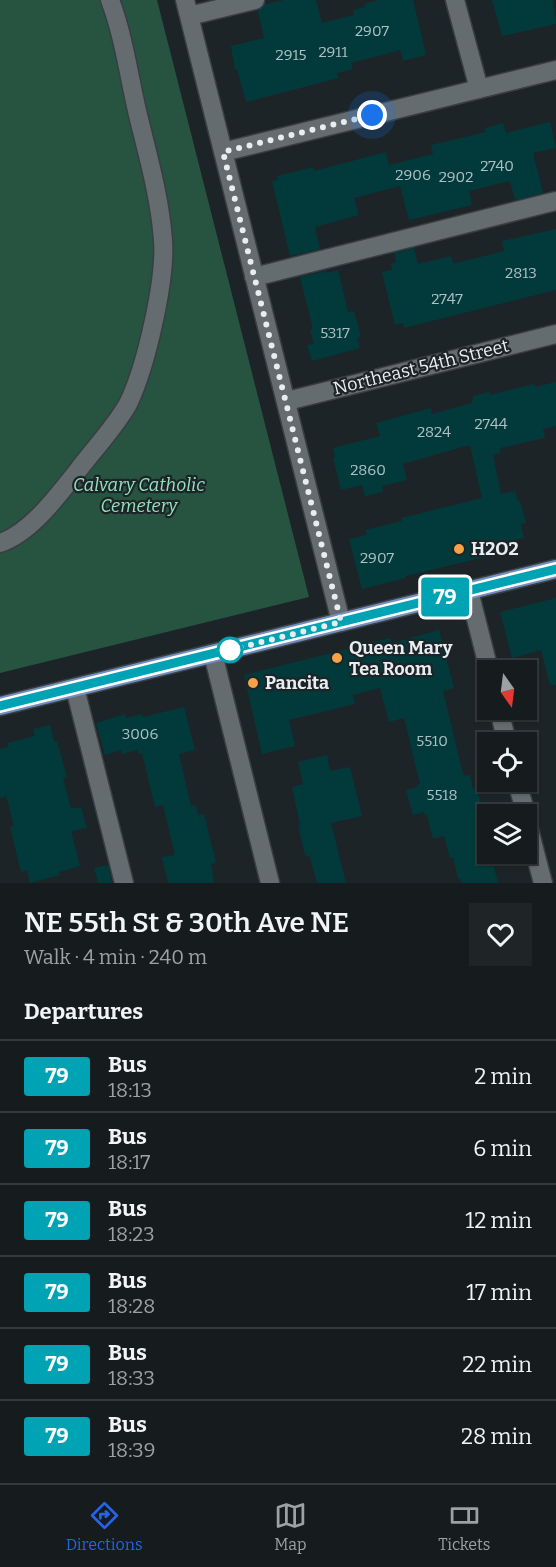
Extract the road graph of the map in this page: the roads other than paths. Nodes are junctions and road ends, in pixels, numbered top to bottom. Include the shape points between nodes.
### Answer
1 (110, 0) edge
2 (255, 0) edge
3 (455, 0) edge
4 (187, 8) edge
5 (556, 70) edge
6 (479, 89) junction
7 (223, 152) junction
8 (556, 201) edge
9 (254, 276) junction
10 (556, 334) edge
11 (286, 400) junction
12 (0, 543) edge
13 (556, 569) edge
14 (469, 591) junction
15 (341, 622) junction
16 (213, 654) junction
17 (486, 660) edge
18 (75, 688) junction
19 (0, 706) edge
20 (537, 859) edge
21 (124, 883) edge
22 (270, 883) edge
23 (543, 883) edge

1 - 12 street via 153,178 164,242 147,350 127,406 111,429 48,506 23,531
2 - 4 street
3 - 6 street
4 - 7 street
5 - 6 street
6 - 7 street
7 - 9 street
8 - 9 street
9 - 11 street
10 - 11 street, Northeast 54th Street
11 - 15 street
13 - 14 main road
14 - 15 main road
14 - 17 street
15 - 16 main road
16 - 18 main road
16 - 22 street
18 - 19 main road
18 - 21 street
20 - 23 street

